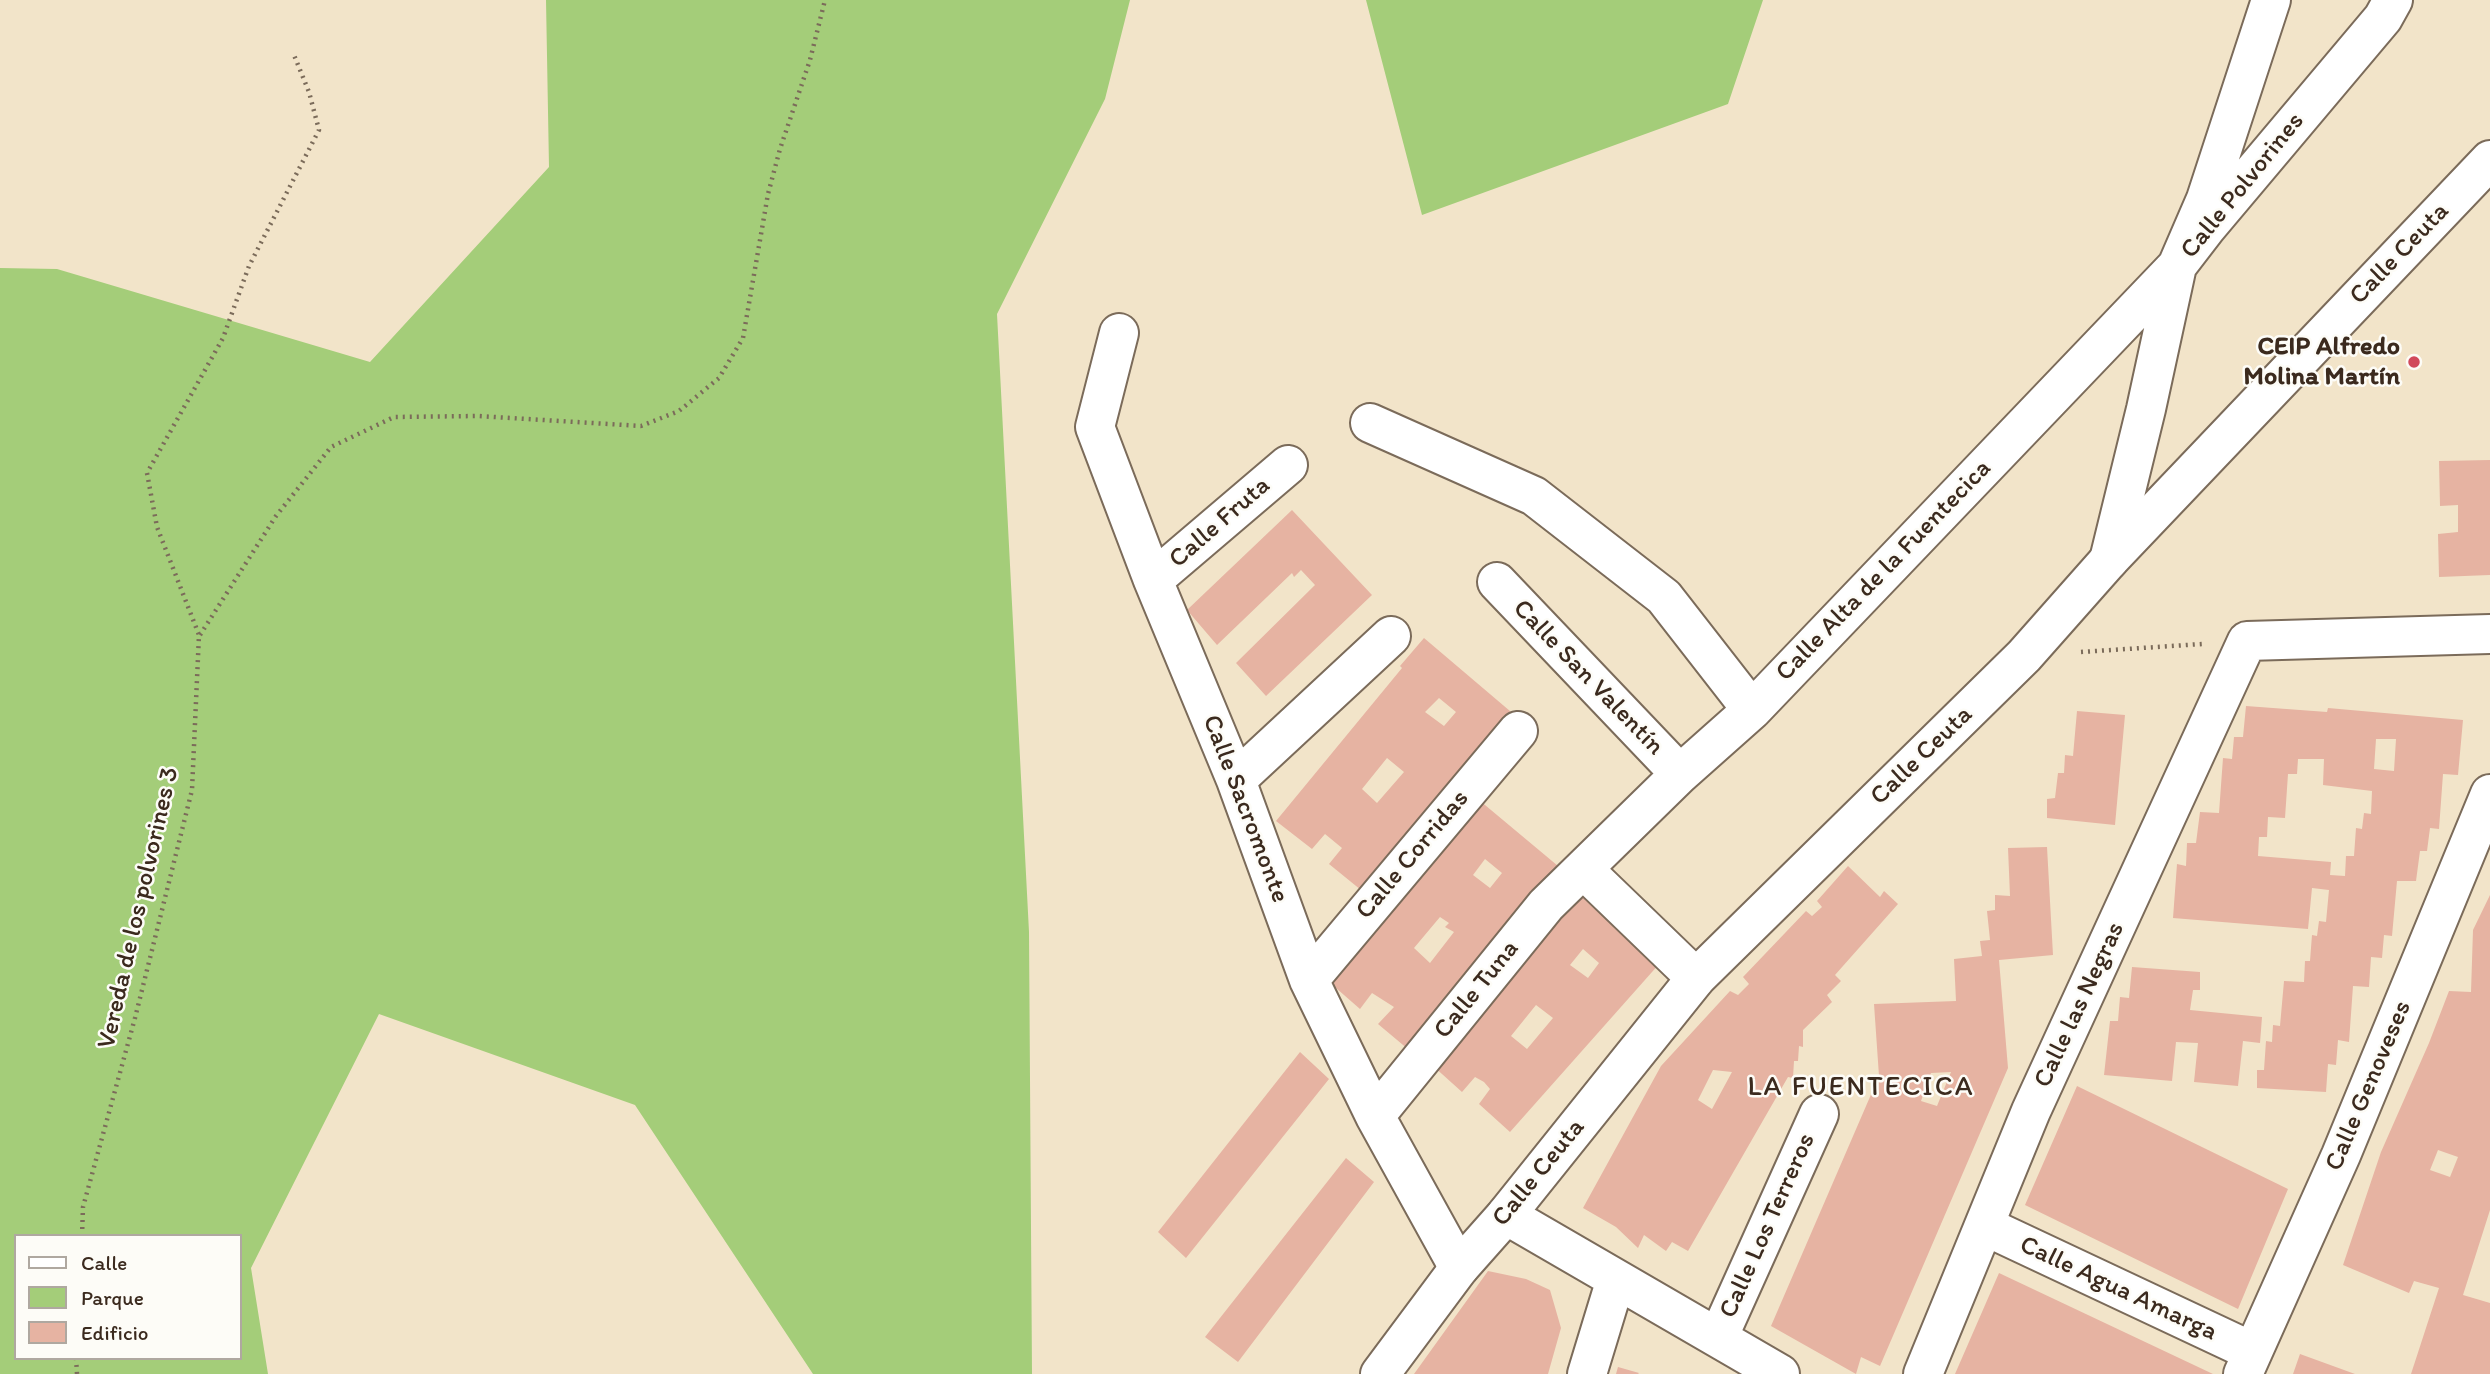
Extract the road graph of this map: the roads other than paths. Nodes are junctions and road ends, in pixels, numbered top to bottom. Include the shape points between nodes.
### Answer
1 (2271, 0) edge
2 (2393, 0) edge
3 (2490, 160) edge
4 (2177, 266) junction
5 (1119, 333) dead end
6 (1370, 423) dead end
7 (1288, 465) dead end
8 (2109, 560) junction
9 (1153, 580) junction
10 (1497, 582) dead end
11 (2490, 635) edge
12 (1391, 636) dead end
13 (1752, 710) junction
14 (1518, 731) dead end
15 (1680, 774) junction
16 (1236, 780) junction
17 (2490, 794) edge
18 (1583, 869) junction
19 (1696, 978) junction
20 (1309, 979) junction
21 (1819, 1114) dead end
22 (1375, 1116) junction
23 (1506, 1214) junction
24 (1985, 1226) junction
25 (1459, 1268) junction
26 (1616, 1279) junction
27 (1717, 1338) junction
28 (2247, 1363) edge
29 (1759, 1368) edge
30 (1380, 1374) edge
31 (1587, 1374) edge
32 (1923, 1374) edge

1 - 4 street via 2206,199
2 - 4 street, Calle Polvorines via 2383,18
3 - 8 street, Calle Ceuta
4 - 8 street, Calle Polvorines
4 - 13 street, Calle Alta de la Fuentecica
5 - 9 street, Calle Sacromonte via 1095,427
6 - 13 street via 1534,496 1664,597
7 - 9 street, Calle Fruta
8 - 19 street, Calle Ceuta via 2024,656
9 - 16 street, Calle Sacromonte
10 - 15 street, Calle San Valentín
11 - 24 street, Calle las Negras via 2247,641 2031,1111
12 - 16 street
13 - 15 street, Calle Alta de la Fuentecica
14 - 20 street, Calle Corridas
15 - 18 street, Calle Alta de la Fuentecica
16 - 20 street, Calle Sacromonte
17 - 28 street, Calle Genoveses via 2341,1155
18 - 19 street
18 - 22 street, Calle Tuna via 1546,905
19 - 23 street, Calle Ceuta
20 - 22 street, Calle Sacromonte
21 - 27 street, Calle Los Terreros
22 - 25 street, Calle Sacromonte
23 - 25 street, Calle Ceuta
23 - 26 street
24 - 28 street, Calle Agua Amarga
24 - 32 street, Calle las Negras
25 - 30 street, Calle Ceuta
26 - 27 street
26 - 31 street
27 - 29 street

